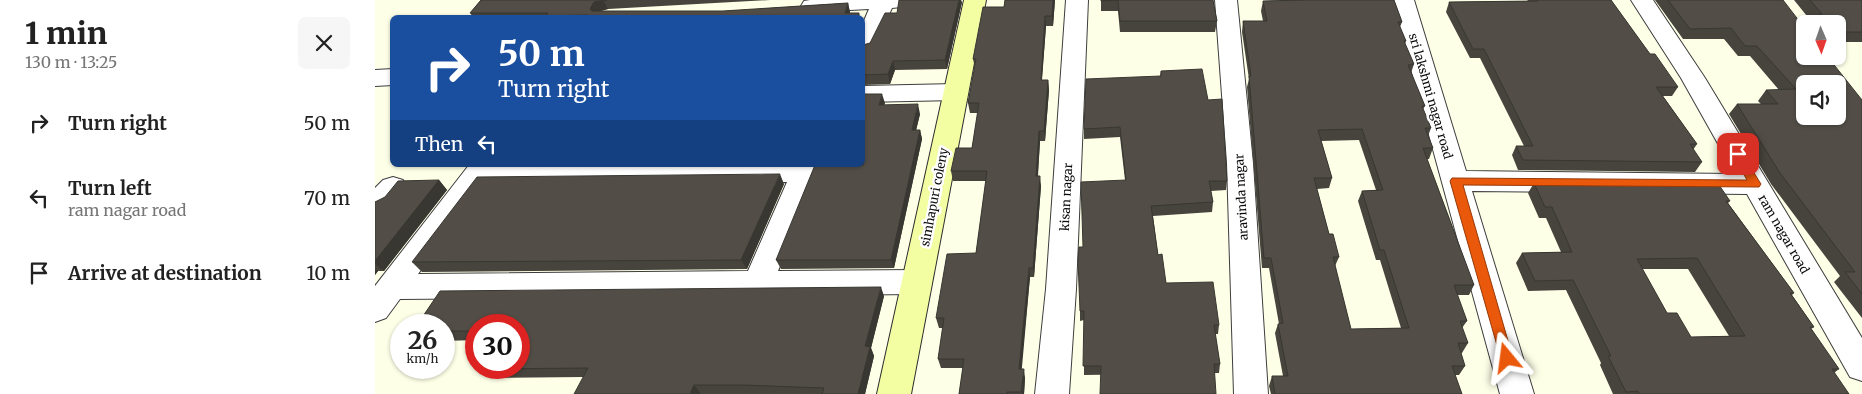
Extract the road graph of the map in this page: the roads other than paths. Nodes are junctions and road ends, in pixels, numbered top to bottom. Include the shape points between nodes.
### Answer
1 (913, 0) edge
2 (975, 0) edge
3 (1077, 0) edge
4 (1226, 0) edge
5 (1403, 0) edge
6 (1642, 0) edge
7 (883, 3) junction
8 (795, 7) edge
9 (865, 42) edge
10 (375, 78) edge
11 (390, 78) edge
12 (956, 92) junction
13 (865, 94) edge
14 (807, 169) edge
15 (481, 170) edge
16 (1456, 181) junction
17 (1755, 184) junction
18 (375, 189) edge
19 (375, 205) edge
20 (917, 282) junction
21 (758, 283) junction
22 (383, 298) edge
23 (1862, 367) edge
24 (894, 394) edge
25 (1052, 394) edge
26 (1251, 394) edge
27 (1517, 394) edge

1 - 7 street
2 - 12 street, simhapuri coleny
3 - 25 street, kisan nagar
4 - 26 street, aravinda nagar via 1240,163
5 - 16 street, sri lakshmi nagar road
6 - 17 street, ram nagar road via 1693,78
7 - 8 street
7 - 9 street
10 - 11 street
12 - 13 street
12 - 20 street, simhapuri coleny
14 - 15 street
14 - 21 street
15 - 22 street
16 - 17 street
16 - 27 street, sri lakshmi nagar road
17 - 23 street, ram nagar road
18 - 19 street via 393,187
20 - 21 street
20 - 24 street, simhapuri coleny
21 - 22 street

